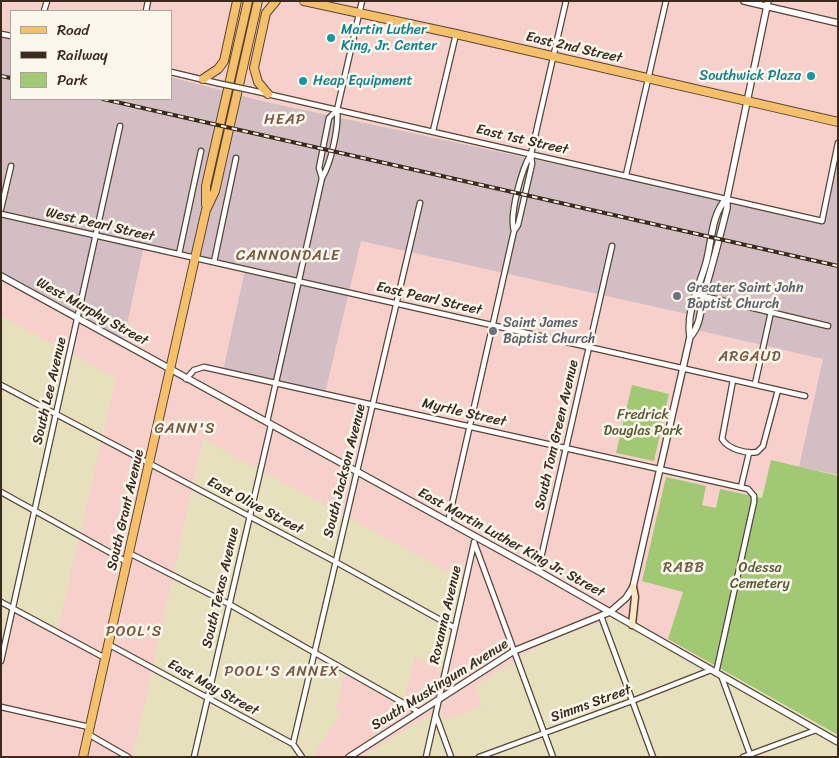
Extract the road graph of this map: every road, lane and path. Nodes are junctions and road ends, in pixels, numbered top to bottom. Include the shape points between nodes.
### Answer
1 (236, 1) edge
2 (248, 1) edge
3 (258, 1) edge
4 (276, 1) edge
5 (304, 1) edge
6 (362, 1) edge
7 (566, 1) edge
8 (666, 1) edge
9 (744, 1) edge
10 (768, 4) edge
11 (359, 13) junction
12 (838, 22) edge
13 (456, 34) junction
14 (553, 57) junction
15 (172, 72) edge
16 (203, 79) junction
17 (650, 79) junction
18 (268, 94) junction
19 (748, 102) junction
20 (337, 110) junction
21 (838, 122) edge
22 (120, 126) dead end
23 (433, 131) junction
24 (838, 143) edge
25 (201, 151) dead end
26 (531, 154) junction
27 (236, 158) dead end
28 (11, 166) dead end
29 (626, 175) junction
30 (322, 178) junction
31 (727, 198) junction
32 (420, 203) dead end
33 (1, 209) edge
34 (206, 210) junction
35 (1, 214) edge
36 (97, 236) junction
37 (612, 246) dead end
38 (179, 254) junction
39 (195, 258) junction
40 (214, 262) junction
41 (1, 276) edge
42 (299, 281) junction
43 (695, 294) junction
44 (704, 296) junction
45 (396, 303) junction
46 (771, 312) junction
47 (78, 319) junction
48 (493, 325) junction
49 (828, 326) dead end
50 (690, 337) junction
51 (589, 347) junction
52 (684, 368) junction
53 (170, 369) junction
54 (186, 379) junction
55 (733, 380) junction
56 (276, 382) junction
57 (755, 384) junction
58 (1, 385) edge
59 (778, 390) junction
60 (805, 396) dead end
61 (372, 404) junction
62 (56, 415) junction
63 (269, 424) junction
64 (470, 426) junction
65 (566, 448) junction
66 (749, 453) junction
67 (150, 464) junction
68 (662, 470) junction
69 (357, 472) junction
70 (741, 487) junction
71 (1, 492) edge
72 (35, 511) junction
73 (250, 516) junction
74 (448, 522) junction
75 (474, 540) junction
76 (129, 553) junction
77 (334, 561) junction
78 (127, 562) junction
79 (538, 571) junction
80 (633, 587) junction
81 (1, 602) edge
82 (229, 604) junction
83 (13, 608) junction
84 (610, 612) junction
85 (601, 616) junction
86 (632, 625) junction
87 (454, 628) junction
88 (108, 644) junction
89 (315, 651) junction
90 (514, 651) junction
91 (105, 658) junction
92 (1, 661) edge
93 (716, 673) junction
94 (208, 698) junction
95 (438, 700) junction
96 (632, 701) junction
97 (1, 707) edge
98 (419, 712) junction
99 (435, 715) junction
100 (816, 730) junction
101 (88, 731) junction
102 (544, 733) junction
103 (838, 742) edge
104 (293, 744) junction
105 (750, 756) edge
106 (84, 757) edge
107 (128, 757) edge
108 (194, 757) edge
109 (302, 757) edge
110 (349, 757) edge
111 (426, 757) edge
112 (451, 757) edge
113 (479, 757) edge
114 (553, 757) edge
115 (653, 757) edge
116 (743, 757) edge

1 - 16 main road via 224,61
2 - 34 main road, South Grant Avenue via 206,186
3 - 34 main road, South Grant Avenue via 215,191
4 - 18 main road via 266,13 254,68 258,82
5 - 11 main road, East 2nd Street
6 - 11 street
7 - 14 street
8 - 17 street
9 - 10 street
10 - 12 street
10 - 19 street
11 - 13 main road, East 2nd Street
11 - 20 street
13 - 14 main road, East 2nd Street
13 - 23 street
14 - 17 main road, East 2nd Street
14 - 26 street
15 - 16 street, East 1st Street
16 - 18 street, East 1st Street, bridge
17 - 19 main road, East 2nd Street
17 - 29 street
18 - 20 street, East 1st Street
19 - 21 main road, East 2nd Street
19 - 31 street
20 - 23 street, East 1st Street
20 - 30 street, South Texas Avenue via 338,120 327,170
20 - 30 street, South Texas Avenue via 329,118 319,168
22 - 36 street, South Lee Avenue
23 - 26 street, East 1st Street
24 - 31 street, East 1st Street via 822,221
25 - 38 street
26 - 29 street, East 1st Street
26 - 48 street via 525,163 518,194 512,224 514,231
27 - 40 street
28 - 33 street
29 - 31 street, East 1st Street
30 - 42 street, South Texas Avenue
31 - 43 street, South Muskingum Avenue via 719,206 706,264
31 - 44 street, South Muskingum Avenue via 720,239
32 - 45 street, South Jackson Avenue
34 - 39 main road, South Grant Avenue
35 - 36 street, West Pearl Street
36 - 38 street, West Pearl Street
36 - 47 street, South Lee Avenue
37 - 51 street, South Tom Green Avenue
38 - 39 street, West Pearl Street
39 - 40 street, East Pearl Street
39 - 53 main road, South Grant Avenue
40 - 42 street, East Pearl Street
41 - 47 street, West Murphy Street
42 - 45 street, East Pearl Street
42 - 56 street, South Texas Avenue
43 - 44 street
43 - 50 street, South Muskingum Avenue via 688,325
44 - 46 street
44 - 50 street, South Muskingum Avenue via 697,329
45 - 48 street, East Pearl Street
45 - 61 street, South Jackson Avenue
46 - 49 street
46 - 57 street
47 - 53 street, West Murphy Street
47 - 62 street, South Lee Avenue
48 - 51 street, East Pearl Street
48 - 64 street
50 - 52 street, South Muskingum Avenue
51 - 52 street, East Pearl Street
51 - 65 street, South Tom Green Avenue
52 - 55 street, East Pearl Street
52 - 68 street, South Muskingum Avenue
53 - 54 street, East Martin Luther King Jr. Street
53 - 67 main road, South Grant Avenue
54 - 56 street, Myrtle Street via 194,370 204,367
54 - 63 street, East Martin Luther King Jr. Street
55 - 57 street, East Pearl Street
55 - 66 street via 722,439 726,444
56 - 61 street, Myrtle Street
56 - 63 street, South Texas Avenue
57 - 59 street, East Pearl Street
58 - 62 street, East Olive Street
59 - 60 street, East Pearl Street
59 - 66 street via 763,446 757,452
61 - 64 street, Myrtle Street
61 - 69 street, South Jackson Avenue
62 - 67 street, East Olive Street
62 - 72 street, South Lee Avenue
63 - 69 street, East Martin Luther King Jr. Street
63 - 73 street, South Texas Avenue
64 - 65 street, Myrtle Street
64 - 74 street
65 - 68 street, Myrtle Street
65 - 79 street, South Tom Green Avenue
66 - 70 street
67 - 73 street, East Olive Street
67 - 76 main road, South Grant Avenue
68 - 70 street, Myrtle Street
68 - 80 street, South Muskingum Avenue
69 - 74 street, East Martin Luther King Jr. Street
69 - 77 street, South Jackson Avenue
70 - 93 street via 752,492 754,502
71 - 72 street
72 - 78 street
72 - 83 street, South Lee Avenue
73 - 77 street, East Olive Street
73 - 82 street, South Texas Avenue
74 - 75 street, East Martin Luther King Jr. Street
75 - 79 street, East Martin Luther King Jr. Street
75 - 87 street, Roxanna Avenue
75 - 90 street
76 - 78 main road, South Grant Avenue
76 - 82 street
77 - 87 street, East Olive Street
77 - 89 street, South Jackson Avenue
78 - 88 main road, South Grant Avenue
79 - 84 street, East Martin Luther King Jr. Street
80 - 84 street, South Muskingum Avenue
80 - 86 main road
81 - 83 street
82 - 89 street
82 - 94 street, South Texas Avenue
83 - 91 street
83 - 92 street, South Lee Avenue
84 - 85 street, South Muskingum Avenue
84 - 86 street, East Martin Luther King Jr. Street
85 - 90 street, South Muskingum Avenue
85 - 96 street
86 - 93 street, East Martin Luther King Jr. Street
87 - 95 street, Roxanna Avenue
88 - 91 main road, South Grant Avenue
88 - 94 street, East May Street
89 - 98 street
89 - 104 street, South Jackson Avenue
90 - 95 street, South Muskingum Avenue
90 - 102 street
91 - 101 main road, South Grant Avenue
93 - 96 street, Simms Street
93 - 100 street, East Martin Luther King Jr. Street
93 - 105 street
94 - 104 street, East May Street
94 - 108 street, South Texas Avenue
95 - 98 street, South Muskingum Avenue
95 - 99 street, Roxanna Avenue
96 - 102 street, Simms Street
96 - 115 street
97 - 101 street
98 - 110 street, South Muskingum Avenue
99 - 111 street, Roxanna Avenue
99 - 112 street
100 - 103 street, East Martin Luther King Jr. Street
100 - 105 street
101 - 106 main road, South Grant Avenue
101 - 107 street
102 - 113 street, Simms Street
102 - 114 street
104 - 109 street, East May Street
105 - 116 street

